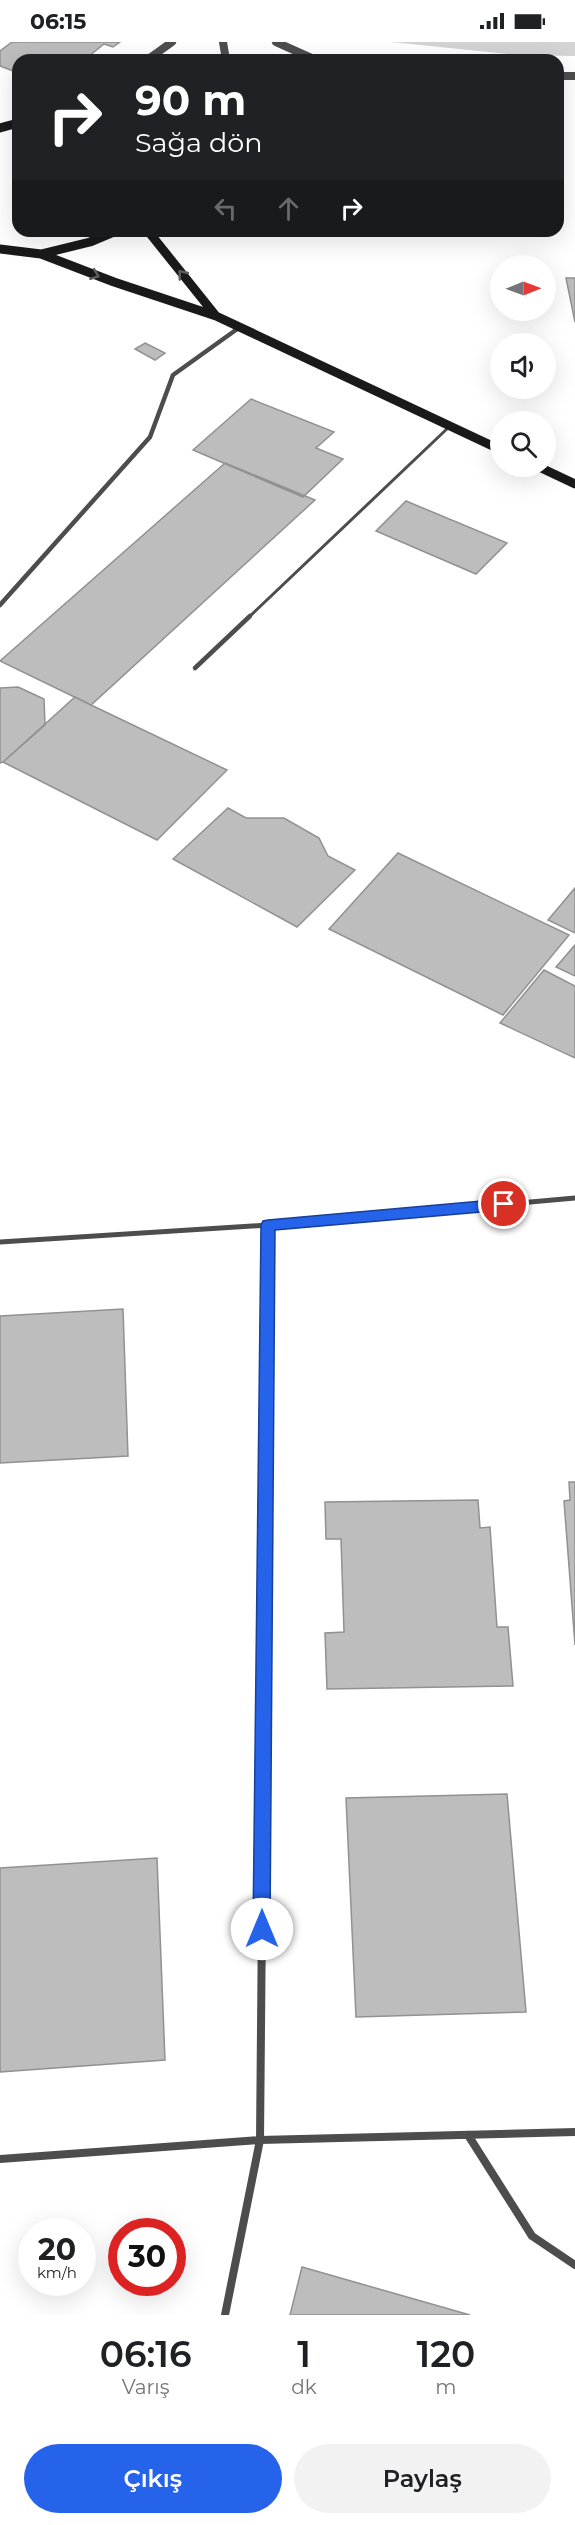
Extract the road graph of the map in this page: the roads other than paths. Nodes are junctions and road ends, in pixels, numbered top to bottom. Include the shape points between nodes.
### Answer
1 (172, 42) edge
2 (276, 42) edge
3 (155, 54) edge
4 (303, 54) edge
5 (102, 237) edge
6 (153, 237) edge
7 (0, 249) edge
8 (41, 254) junction
9 (216, 316) junction
10 (240, 327) junction
11 (450, 426) junction
12 (490, 445) edge
13 (556, 475) edge
14 (575, 484) edge
15 (0, 606) edge
16 (195, 668) dead end
17 (575, 1198) edge
18 (268, 1225) junction
19 (0, 1242) edge
20 (575, 2132) edge
21 (468, 2135) junction
22 (260, 2140) junction
23 (0, 2159) edge
24 (575, 2265) edge
25 (225, 2315) edge

1 - 3 street
2 - 4 street
5 - 8 main road
9 -> 6 main road
7 - 8 main road
8 -> 9 main road
9 - 10 main road
10 - 11 main road
10 - 15 street via 173,375 150,437
11 - 12 main road
11 - 16 lane
13 - 14 main road
17 - 18 street
18 - 19 street
18 - 22 street
20 - 21 street
21 - 22 street
21 - 24 street via 532,2236
22 - 23 street
22 - 25 street

